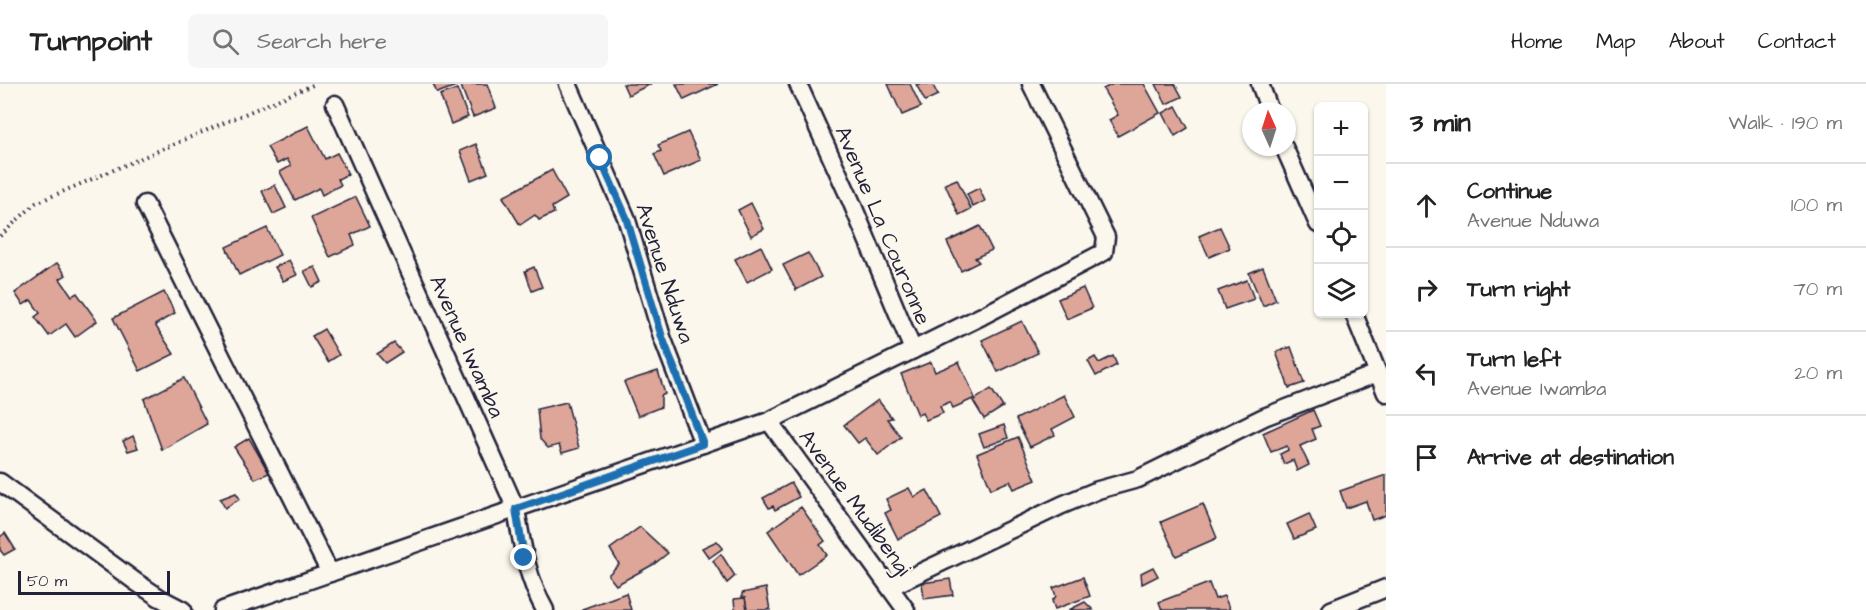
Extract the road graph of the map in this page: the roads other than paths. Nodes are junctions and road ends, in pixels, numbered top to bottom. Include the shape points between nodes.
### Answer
1 (568, 84) edge
2 (798, 84) edge
3 (1031, 84) edge
4 (1260, 84) edge
5 (1267, 102) edge
6 (335, 104) dead end
7 (1288, 156) edge
8 (145, 204) dead end
9 (1314, 215) edge
10 (1356, 318) edge
11 (913, 350) junction
12 (1378, 373) junction
13 (1386, 393) edge
14 (769, 421) junction
15 (703, 444) junction
16 (0, 482) edge
17 (516, 509) junction
18 (330, 573) junction
19 (890, 586) junction
20 (1386, 588) edge
21 (183, 610) edge
22 (223, 610) edge
23 (545, 610) edge
24 (906, 610) edge
25 (1331, 610) edge

1 - 15 street, Avenue Nduwa via 626,217 662,337
2 - 11 street, Avenue La Couronne
3 - 11 street via 1106,237 1104,252
4 - 5 street
6 - 17 street, Avenue Iwamba
7 - 9 street
8 - 18 street
10 - 12 street
11 - 14 street
12 - 13 street
12 - 19 street via 1264,417 1138,479 1062,505
14 - 15 street
14 - 19 street, Avenue Mudibengi
15 - 17 street
16 - 21 street via 136,582
17 - 18 street
17 - 23 street, Avenue Iwamba via 524,558
18 - 22 street
19 - 24 street, Avenue Mudibengi
20 - 25 street

